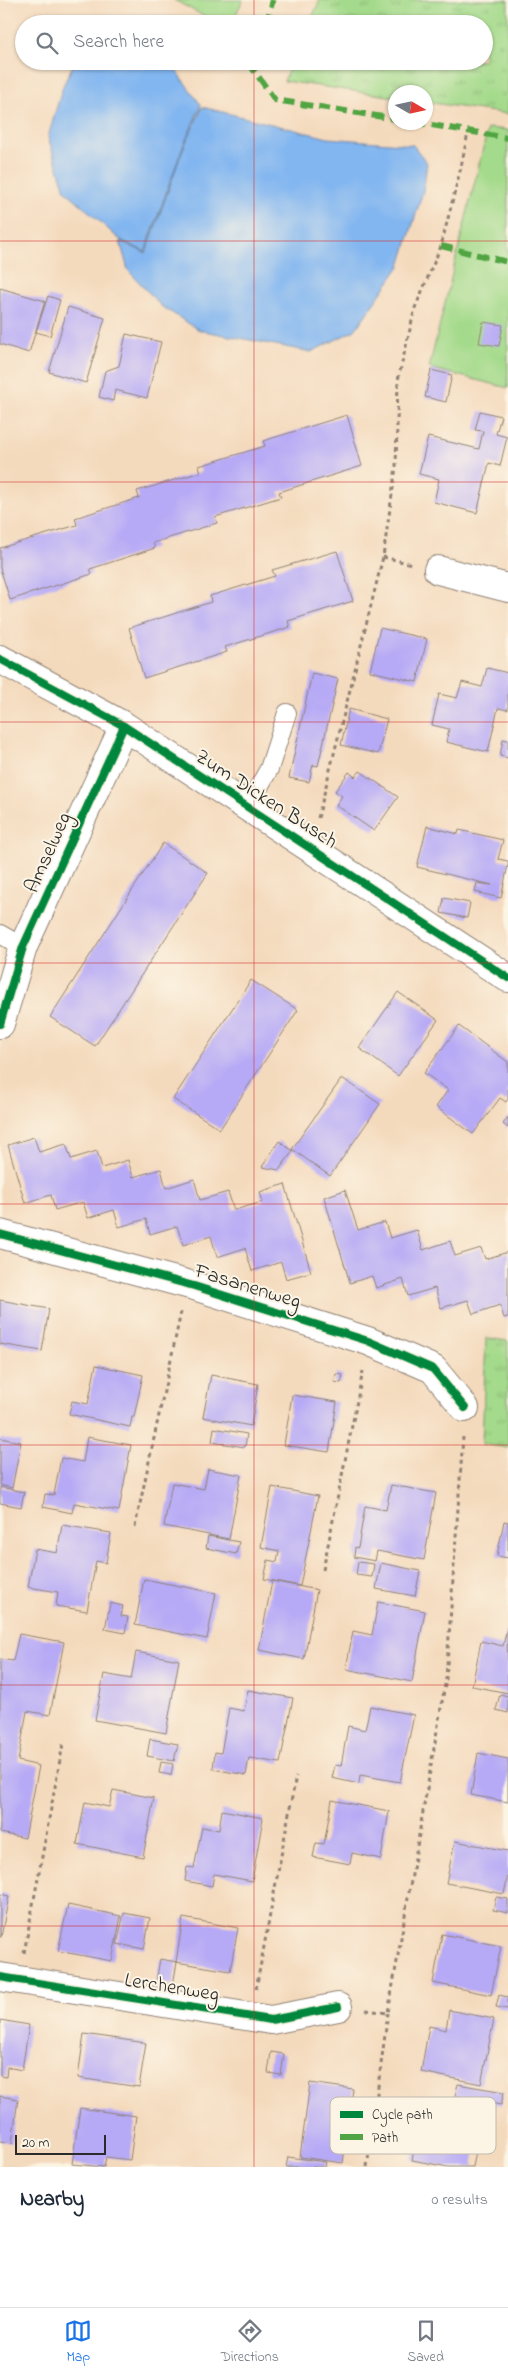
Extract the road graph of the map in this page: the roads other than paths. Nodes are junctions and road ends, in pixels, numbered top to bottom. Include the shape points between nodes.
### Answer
1 (438, 570) dead end
2 (508, 588) edge
3 (0, 659) edge
4 (287, 713) dead end
5 (124, 726) junction
6 (248, 806) junction
7 (0, 934) edge
8 (23, 948) junction
9 (508, 978) edge
10 (0, 1024) edge
11 (0, 1234) edge
12 (465, 1408) road end
13 (10, 1978) edge
14 (338, 2007) road end

1 - 2 street
3 - 5 street, Zum Dicken Busch
4 - 6 lane via 269,770
5 - 6 street, Zum Dicken Busch
5 - 8 street, Amselweg
6 - 9 street, Zum Dicken Busch
7 - 8 lane
8 - 10 street, Amselweg
11 - 12 street, Fasanenweg via 187,1284 368,1341 433,1370
13 - 14 street, Lerchenweg via 271,2020

